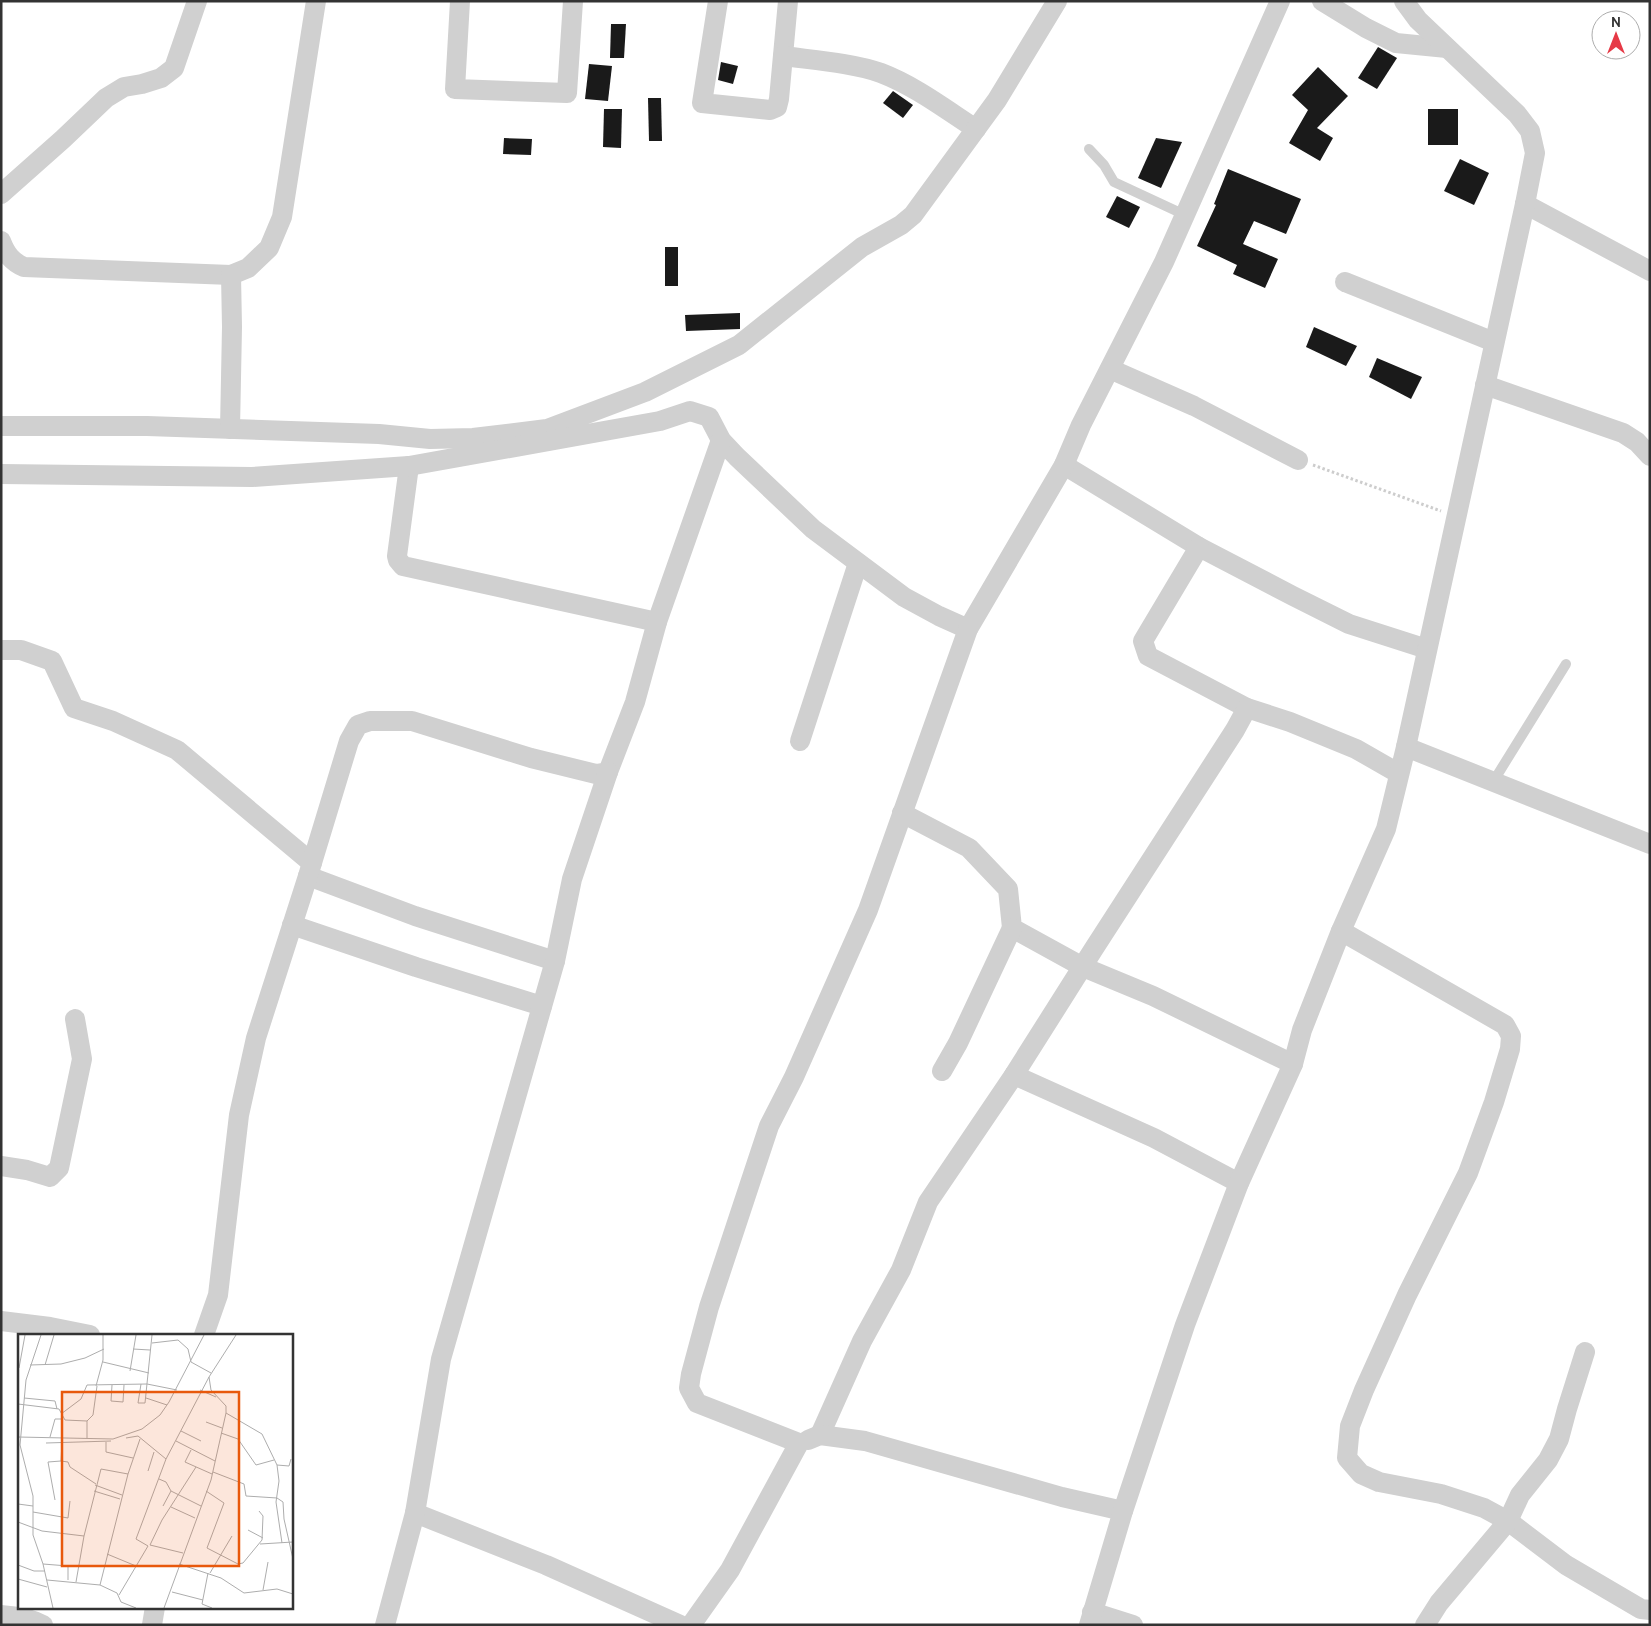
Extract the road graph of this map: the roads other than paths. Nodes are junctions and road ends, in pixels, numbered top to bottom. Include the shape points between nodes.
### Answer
1 (197, 1) edge
2 (316, 1) edge
3 (460, 1) edge
4 (573, 1) edge
5 (718, 1) edge
6 (788, 1) edge
7 (1057, 1) edge
8 (1280, 1) edge
9 (1322, 1) edge
10 (1404, 1) edge
11 (1446, 48) junction
12 (783, 56) junction
13 (976, 129) junction
14 (1088, 149) dead end
15 (1, 194) edge
16 (1525, 204) junction
17 (1185, 215) junction
18 (2, 247) edge
19 (1650, 271) edge
20 (231, 275) junction
21 (1345, 282) dead end
22 (1494, 342) junction
23 (1110, 369) junction
24 (1485, 385) junction
25 (1, 426) edge
26 (230, 429) junction
27 (721, 440) junction
28 (1650, 456) edge
29 (1298, 460) road end
30 (1064, 465) junction
31 (409, 466) junction
32 (1, 474) edge
33 (1199, 547) junction
34 (858, 563) junction
35 (658, 622) junction
36 (968, 629) junction
37 (1427, 649) junction
38 (1, 650) edge
39 (1566, 664) dead end
40 (1247, 708) junction
41 (800, 741) dead end
42 (1406, 747) junction
43 (608, 772) junction
44 (1398, 773) junction
45 (1493, 782) junction
46 (902, 813) junction
47 (1650, 844) edge
48 (310, 870) junction
49 (292, 925) junction
50 (1012, 928) junction
51 (1341, 931) junction
52 (555, 961) junction
53 (1083, 966) junction
54 (542, 1006) junction
55 (75, 1019) dead end
56 (1293, 1064) junction
57 (942, 1071) dead end
58 (1014, 1075) junction
59 (1, 1166) edge
60 (1240, 1183) junction
61 (1, 1321) edge
62 (85, 1334) edge
63 (204, 1334) edge
64 (1585, 1352) dead end
65 (820, 1435) junction
66 (799, 1443) junction
67 (1123, 1511) junction
68 (415, 1512) junction
69 (1508, 1521) junction
70 (155, 1608) edge
71 (1650, 1610) edge
72 (1, 1615) edge
73 (1090, 1618) edge
74 (43, 1625) edge
75 (152, 1625) edge
76 (386, 1625) edge
77 (680, 1625) edge
78 (691, 1625) edge
79 (1133, 1625) edge
80 (1425, 1625) edge

1 - 15 street via 174,68 161,78 124,88 106,98
2 - 20 street via 282,217 269,248 248,268
3 - 4 street via 455,90 567,94
5 - 12 street via 702,103 770,110 777,106
6 - 12 street
7 - 13 street
8 - 17 street
9 - 11 street via 1396,43
10 - 11 street
11 - 16 street via 1517,114 1530,131 1534,153
12 - 13 street via 880,72 910,86
13 - 26 street via 927,197 901,225 862,247 739,345 645,392 547,428 473,438 430,439
14 - 17 lane via 1104,165 1114,182
16 - 19 street
16 - 22 street
17 - 23 street
18 - 20 street via 14,262 24,267
20 - 26 street
21 - 22 street
22 - 24 street
23 - 29 street via 1194,406
23 - 30 street
24 - 28 street via 1623,433
24 - 37 street
25 - 26 street
27 - 31 street via 708,417 690,412 660,421
27 - 34 street via 813,529
27 - 35 street
30 - 33 street
30 - 36 street
31 - 32 street via 252,477
31 - 35 street via 397,556 403,566
33 - 37 street via 1350,624
33 - 40 street via 1143,641 1148,656
34 - 36 street via 904,597
34 - 41 street
35 - 43 street via 635,702
36 - 46 street
37 - 42 street
38 - 48 street via 21,650 52,661 74,708 113,721 177,750
39 - 45 lane
40 - 44 street via 1356,749
40 - 53 street
42 - 44 street
42 - 45 street
43 - 48 street via 596,774 531,758 412,721 370,721 358,725 349,741
43 - 52 street via 572,879
44 - 51 street via 1386,829
45 - 47 street
46 - 50 street via 969,848 1008,889
46 - 66 street via 868,910 769,1126 690,1374 689,1388 697,1403
48 - 49 street
48 - 52 street via 415,916
49 - 54 street
49 - 63 street via 256,1038 243,1096 218,1294
50 - 53 street
50 - 57 street
51 - 56 street via 1302,1030
51 - 69 street via 1506,1024 1510,1036 1510,1049 1494,1102 1468,1174 1364,1390 1350,1426 1348,1458 1361,1474 1379,1482 1441,1494 1484,1508
52 - 54 street
53 - 56 street
53 - 58 street
54 - 68 street via 441,1359
55 - 59 street via 82,1059 60,1168 50,1177
56 - 60 street
58 - 60 street via 1154,1138
58 - 65 street via 928,1202 901,1270 862,1341
60 - 67 street via 1185,1325
61 - 62 street
64 - 69 street via 1559,1439 1548,1460 1520,1495
65 - 66 street
65 - 67 street via 864,1441 1062,1498
66 - 78 street via 730,1570
67 - 73 street
68 - 76 street
68 - 77 street via 546,1564
69 - 71 street via 1566,1565 1641,1609
69 - 80 street
70 - 75 street
72 - 74 street via 37,1621
73 - 79 street

